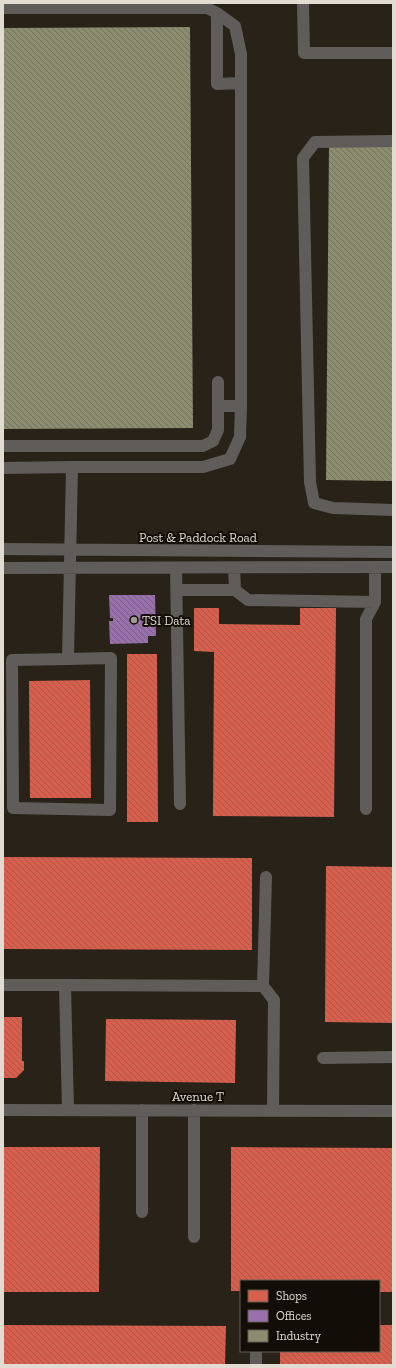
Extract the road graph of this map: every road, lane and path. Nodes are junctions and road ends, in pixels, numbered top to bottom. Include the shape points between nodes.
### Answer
1 (303, 3) edge
2 (3, 8) edge
3 (217, 13) junction
4 (393, 53) edge
5 (241, 83) junction
6 (393, 141) edge
7 (218, 382) dead end
8 (218, 406) junction
9 (241, 406) junction
10 (3, 446) edge
11 (72, 467) junction
12 (3, 468) edge
13 (393, 510) edge
14 (3, 549) edge
15 (71, 550) junction
16 (393, 552) edge
17 (376, 567) junction
18 (393, 567) edge
19 (3, 568) edge
20 (71, 568) junction
21 (176, 568) junction
22 (234, 568) junction
23 (177, 590) junction
24 (235, 590) junction
25 (375, 602) junction
26 (68, 659) junction
27 (180, 804) dead end
28 (366, 809) dead end
29 (266, 876) dead end
30 (3, 985) edge
31 (66, 985) junction
32 (263, 986) junction
33 (393, 1057) edge
34 (323, 1058) dead end
35 (3, 1110) edge
36 (68, 1110) junction
37 (142, 1110) junction
38 (194, 1110) junction
39 (273, 1111) junction
40 (393, 1111) edge
41 (142, 1212) dead end
42 (194, 1237) dead end
43 (256, 1352) edge
44 (256, 1365) edge

1 - 4 street via 304,53
2 - 3 street via 207,8
3 - 5 street via 235,26 241,54
3 - 5 street via 217,84
5 - 9 street
6 - 13 street via 315,142 303,158 310,482 314,503 333,508
7 - 8 street
8 - 9 street
8 - 10 street via 218,430 213,441 203,446
9 - 11 street via 240,437 230,459 203,467
11 - 12 street
11 - 15 street
14 - 15 street, Post & Paddock Road
15 - 16 street, Post & Paddock Road
15 - 20 street
17 - 18 street
17 - 22 street
17 - 25 street
19 - 20 street
20 - 21 street
20 - 26 street
21 - 22 street
21 - 23 street
22 - 24 street
23 - 24 street
23 - 27 street
24 - 25 street via 248,600
25 - 28 street via 366,619
26 - 26 street via 111,658 110,810 13,808 12,660
29 - 32 street
30 - 31 street
31 - 32 street
31 - 36 street
32 - 39 street via 274,1000
33 - 34 street
35 - 36 street, Avenue T
36 - 37 street, Avenue T
37 - 38 street, Avenue T
37 - 41 street
38 - 39 street, Avenue T
38 - 42 street
39 - 40 street, Avenue T
43 - 44 street

